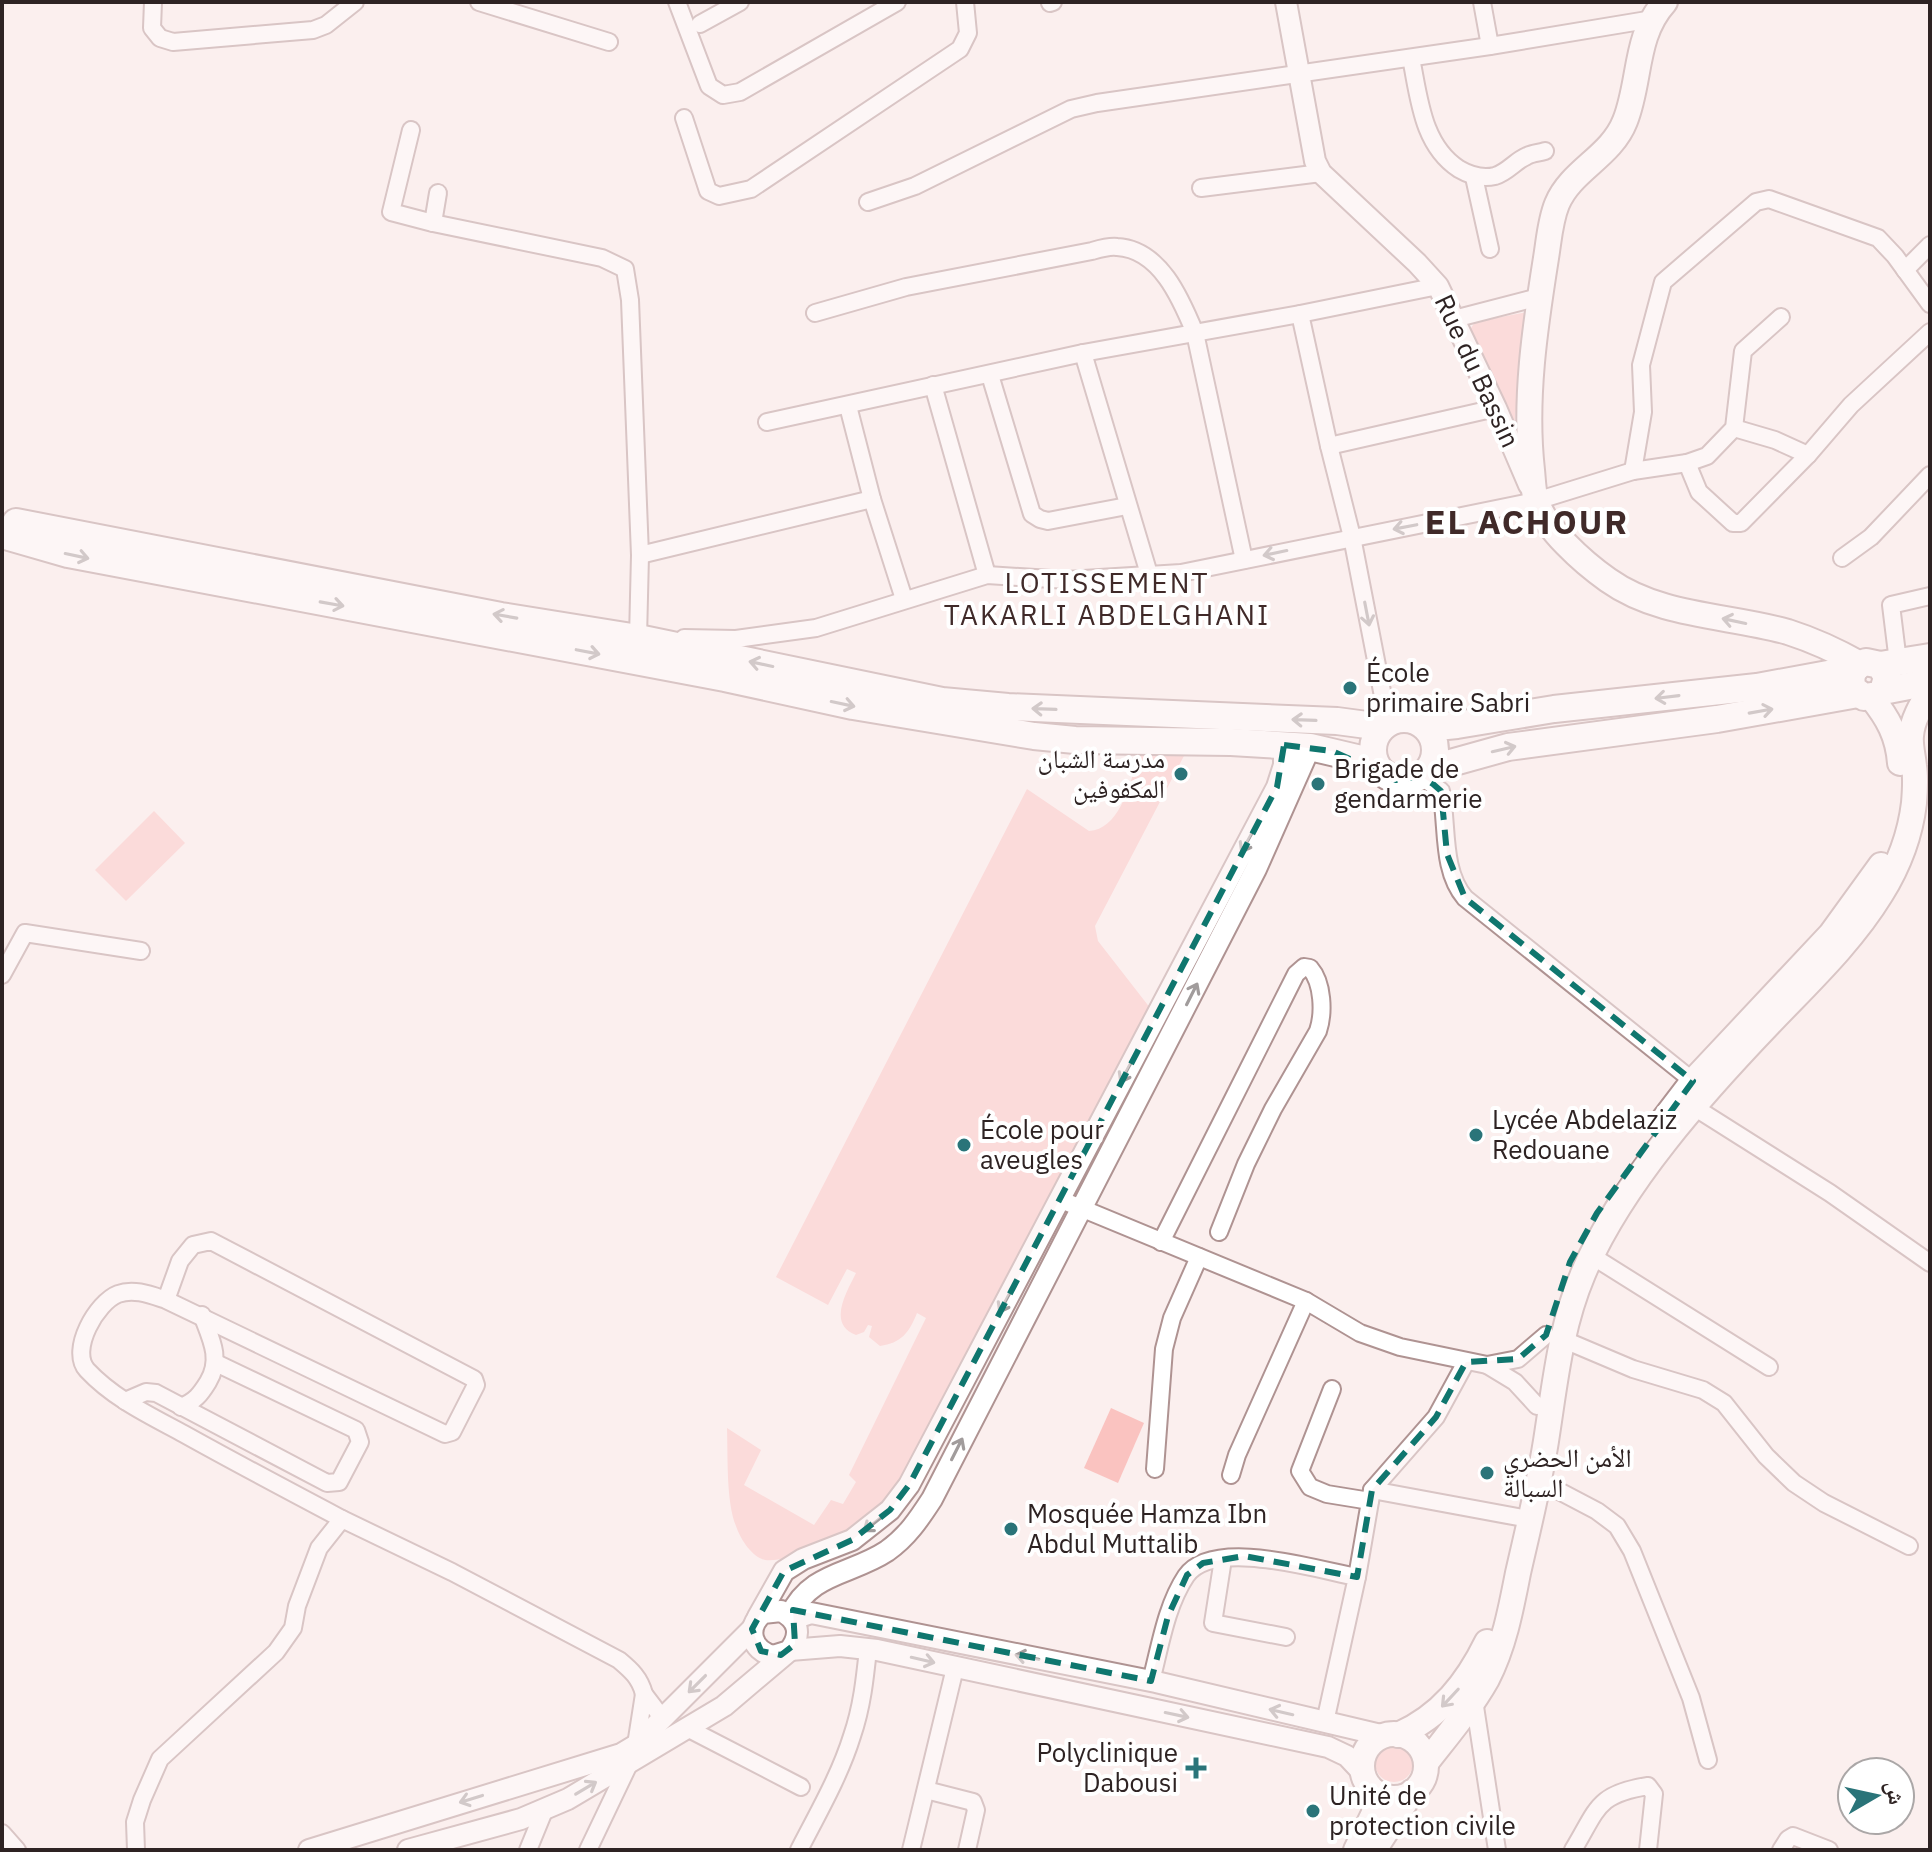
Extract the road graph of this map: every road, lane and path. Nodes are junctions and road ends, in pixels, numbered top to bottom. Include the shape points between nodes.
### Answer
1 (153, 2) edge
2 (355, 2) edge
3 (479, 2) edge
4 (677, 2) edge
5 (740, 2) edge
6 (897, 2) edge
7 (965, 2) edge
8 (1286, 2) edge
9 (1482, 2) edge
10 (1659, 10) edge
11 (700, 24) dead end
12 (609, 42) dead end
13 (1490, 46) junction
14 (1411, 58) junction
15 (1298, 75) junction
16 (684, 118) dead end
17 (411, 130) dead end
18 (1545, 151) dead end
19 (1321, 173) junction
20 (1474, 177) junction
21 (1201, 188) dead end
22 (438, 193) dead end
23 (868, 202) dead end
24 (433, 223) junction
25 (1930, 245) edge
26 (1490, 249) dead end
27 (1905, 270) junction
28 (1438, 286) junction
29 (1539, 297) junction
30 (1930, 304) edge
31 (815, 313) dead end
32 (1300, 314) junction
33 (1781, 317) dead end
34 (1454, 319) junction
35 (1930, 332) edge
36 (1195, 333) junction
37 (1083, 353) junction
38 (990, 375) junction
39 (933, 385) junction
40 (848, 406) junction
41 (1496, 408) junction
42 (767, 422) dead end
43 (1734, 428) junction
44 (1329, 446) junction
45 (1808, 455) junction
46 (1687, 463) junction
47 (1633, 471) junction
48 (1930, 475) edge
49 (872, 499) junction
50 (1536, 501) junction
51 (1127, 506) junction
52 (2, 519) edge
53 (2, 535) edge
54 (1352, 537) junction
55 (640, 555) junction
56 (1842, 558) dead end
57 (1244, 560) junction
58 (1149, 574) junction
59 (987, 575) junction
60 (1930, 596) edge
61 (904, 599) junction
62 (638, 638) junction
63 (1930, 657) edge
64 (1872, 677) junction
65 (1930, 682) edge
66 (1930, 691) edge
67 (1385, 724) junction
68 (1427, 728) junction
69 (1297, 746) junction
70 (1425, 772) junction
71 (1385, 774) junction
72 (141, 951) dead end
73 (2, 975) edge
74 (1693, 1081) junction
75 (1694, 1107) junction
76 (1059, 1199) junction
77 (1082, 1209) junction
78 (1219, 1232) dead end
79 (1161, 1242) junction
80 (1592, 1256) junction
81 (1199, 1257) junction
82 (1930, 1263) edge
83 (166, 1300) junction
84 (1306, 1301) junction
85 (202, 1315) junction
86 (1554, 1337) junction
87 (1466, 1362) junction
88 (216, 1363) junction
89 (1487, 1365) junction
90 (1769, 1367) dead end
91 (1332, 1389) dead end
92 (125, 1401) junction
93 (1537, 1406) junction
94 (181, 1407) junction
95 (1155, 1469) dead end
96 (1231, 1475) dead end
97 (1538, 1480) junction
98 (1371, 1496) junction
99 (1518, 1517) junction
100 (342, 1519) junction
101 (1909, 1546) dead end
102 (1223, 1559) junction
103 (1357, 1577) junction
104 (791, 1617) junction
105 (755, 1623) junction
106 (1286, 1637) dead end
107 (868, 1649) junction
108 (790, 1650) junction
109 (955, 1668) junction
110 (1151, 1681) junction
111 (644, 1694) junction
112 (1474, 1700) junction
113 (663, 1719) junction
114 (1325, 1722) junction
115 (687, 1728) junction
116 (1392, 1735) junction
117 (633, 1754) junction
118 (1708, 1760) dead end
119 (1426, 1763) junction
120 (1369, 1782) junction
121 (801, 1787) dead end
122 (926, 1790) junction
123 (1412, 1792) junction
124 (544, 1811) junction
125 (2, 1833) edge
126 (457, 1843) edge
127 (17, 1850) edge
128 (136, 1850) edge
129 (309, 1850) edge
130 (408, 1850) edge
131 (528, 1850) edge
132 (588, 1850) edge
133 (799, 1850) edge
134 (911, 1850) edge
135 (967, 1850) edge
136 (1356, 1850) edge
137 (1374, 1850) edge
138 (1497, 1850) edge
139 (1573, 1850) edge
140 (1648, 1850) edge
141 (1781, 1850) edge
142 (1829, 1850) edge

1 - 2 street via 152,28 173,42 313,30
3 - 12 street
4 - 6 street via 709,86 723,95 740,92
5 - 11 street
7 - 16 street via 968,33 960,49 751,189 719,196 708,191
8 - 15 street, Rue du Bassin
9 - 13 street
10 - 13 street
10 - 29 main road via 1639,55 1618,135 1569,183 1557,203
13 - 14 street
14 - 15 street
14 - 20 street via 1434,144
15 - 19 street, Rue du Bassin via 1311,148
15 - 23 street via 1071,109 915,186
17 - 24 street via 391,212
18 - 20 street via 1498,175
19 - 21 street
19 - 28 street, Rue du Bassin
20 - 26 street
22 - 24 street
24 - 55 street via 602,258 625,269
25 - 27 street
27 - 30 street
27 - 47 street via 1878,238 1769,199 1756,202 1663,282 1641,365 1643,412
28 - 32 street
28 - 34 street, Rue du Bassin
29 - 34 street
29 - 50 main road via 1530,415
31 - 36 street via 906,287 1117,247 1162,271
32 - 36 street
32 - 44 street
33 - 43 street via 1743,351
34 - 41 street, Rue du Bassin
35 - 45 street via 1851,405
36 - 37 street
36 - 57 street
37 - 38 street
37 - 51 street
38 - 39 street
38 - 51 street via 1032,514 1048,521
39 - 40 street
39 - 59 street
40 - 42 street
40 - 49 street
41 - 44 street
41 - 50 street, Rue du Bassin
43 - 45 street
43 - 46 street via 1707,456
44 - 54 street
45 - 46 street via 1738,523 1699,492
46 - 47 street
47 - 50 street
48 - 56 street via 1871,537
49 - 55 street
49 - 61 street
50 -> 54 street
64 -> 50 main road via 1830,648 1787,632 1637,597 1578,556
51 - 58 street
62 -> 52 main road
53 -> 69 main road via 68,554 853,706 1034,736
54 -> 57 street
54 -> 67 street
55 - 62 street
57 - 58 street
58 - 59 street via 1067,580
59 - 61 street
60 - 64 street via 1891,605
61 - 62 street via 802,631 736,639
67 -> 62 main road via 942,701
63 - 64 main road
64 - 65 main road
64 -> 68 main road via 1554,709
70 -> 64 main road via 1508,747 1717,719
64 - 74 main road via 1896,738 1902,781 1887,852 1831,934
66 - 75 main road via 1910,737 1915,771 1909,834 1882,893 1833,957
67 - 68 main road via 1404,719
67 - 71 main road via 1373,745 1375,761
68 - 70 main road via 1435,749
69 - 71 main road via 1361,759
69 -> 76 street
77 -> 69 street via 1256,869
70 - 71 main road via 1409,781
70 - 74 street via 1441,791 1447,854 1465,898
72 - 73 street via 25,933
74 - 86 main road via 1597,1213 1570,1262
75 - 80 main road via 1639,1177
75 - 82 street
76 - 77 street
76 -> 105 street via 909,1485 890,1510 852,1540 784,1571
77 - 79 street
104 -> 77 street via 796,1602 816,1583 885,1552 913,1529
78 - 79 street via 1273,1109 1318,1031 1319,982 1310,968 1296,974
79 - 81 street
80 - 86 main road
80 - 90 street
81 - 84 street
81 - 95 street via 1164,1349
83 - 85 street
83 - 85 street via 180,1261 193,1245 211,1241 474,1379 476,1385 452,1432 445,1434
83 - 92 street via 134,1291 118,1294 104,1303 80,1344 85,1368
84 - 87 street via 1360,1333
84 - 96 street
85 - 88 street
86 - 89 street via 1518,1359
86 - 93 main road
86 - 97 main road
86 - 101 street via 1703,1390 1724,1403 1794,1483
87 - 89 street
87 - 98 street via 1436,1417
88 - 94 street via 196,1400
88 - 94 street via 356,1430 360,1442 339,1482 327,1483
89 - 93 street via 1523,1389
91 - 98 street via 1300,1471 1310,1487 1327,1494
92 - 94 street via 156,1393
92 - 100 street
93 - 99 main road
97 - 112 main road via 1506,1631
97 - 118 street via 1617,1526 1691,1698
98 - 99 street
98 - 103 street
99 -> 116 main road via 1497,1610 1475,1666 1420,1725
100 - 111 street via 619,1660 634,1672
100 - 128 street via 319,1548 293,1628 276,1652 160,1759 135,1822
102 - 103 street via 1244,1556
102 - 106 street via 1213,1623
102 - 110 street via 1203,1563 1187,1575 1168,1616
103 - 114 street
104 - 105 street via 771,1610
104 - 108 street via 797,1637
110 -> 104 street via 811,1613
105 - 108 street via 753,1641 761,1651 773,1656
105 -> 113 street
107 - 108 street
107 -> 109 street
107 - 133 street via 853,1735
108 - 115 street via 724,1706
109 -> 120 street via 1328,1747 1347,1756
109 - 122 street
114 -> 110 street
111 - 113 street
111 - 117 street
112 - 119 main road
112 - 138 street
113 - 117 street
114 - 116 street
115 - 117 street
115 - 121 street
116 - 119 main road via 1417,1744
116 - 120 main road via 1376,1740 1364,1754
124 -> 117 street
117 -> 129 street
117 - 132 street
119 - 123 main road via 1423,1779
120 - 123 main road via 1393,1798
120 - 136 main road via 1374,1813
122 - 134 street
122 - 135 street via 973,1802 976,1817
123 - 137 main road
124 - 126 street
124 - 131 street
125 - 127 street
126 - 130 street
139 - 140 street via 1608,1797 1648,1786 1654,1794
141 - 142 street via 1793,1836

